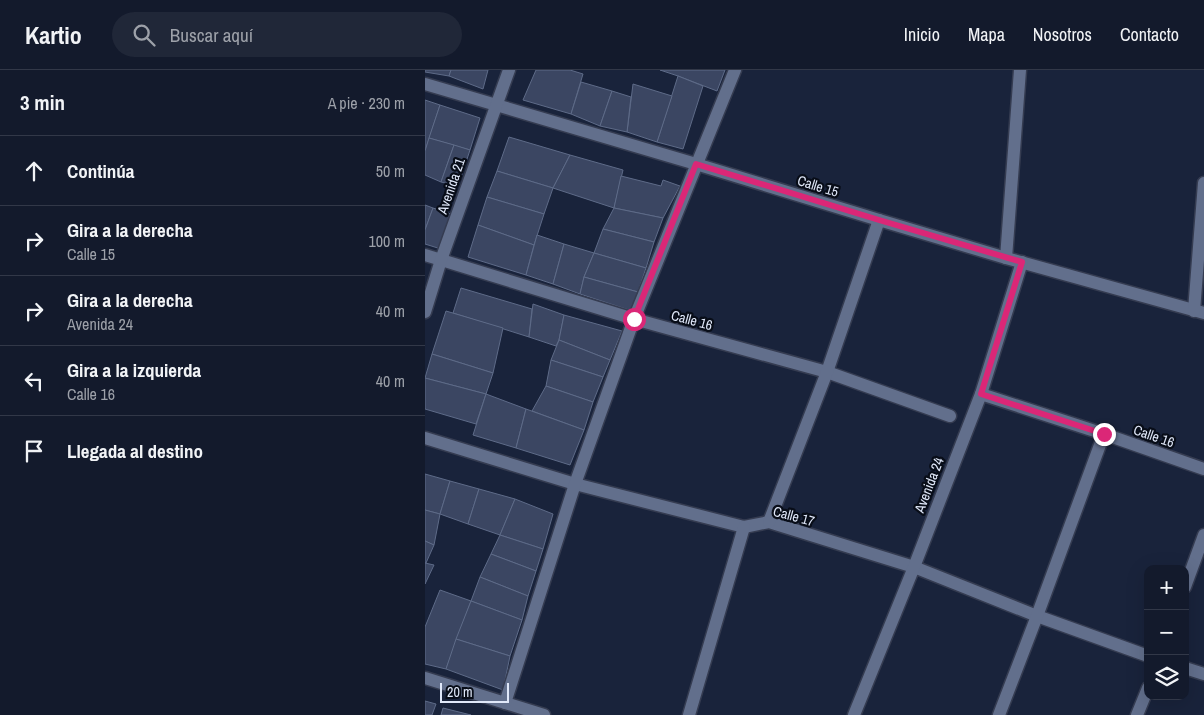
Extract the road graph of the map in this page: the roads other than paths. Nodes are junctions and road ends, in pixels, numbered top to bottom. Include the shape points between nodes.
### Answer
1 (509, 70) edge
2 (735, 70) edge
3 (1020, 70) edge
4 (425, 84) edge
5 (496, 105) junction
6 (696, 164) junction
7 (1204, 183) edge
8 (879, 220) junction
9 (425, 255) edge
10 (1006, 258) junction
11 (441, 260) junction
12 (1022, 262) junction
13 (425, 312) edge
14 (1199, 312) edge
15 (634, 319) junction
16 (827, 372) junction
17 (981, 394) junction
18 (950, 416) dead end
19 (1104, 434) junction
20 (425, 438) edge
21 (1204, 469) edge
22 (575, 484) junction
23 (769, 522) junction
24 (744, 527) junction
25 (1204, 535) edge
26 (914, 567) junction
27 (1189, 576) edge
28 (1037, 616) junction
29 (1145, 655) edge
30 (1189, 669) edge
31 (1204, 674) edge
32 (425, 678) edge
33 (1144, 698) edge
34 (505, 703) junction
35 (544, 715) edge
36 (689, 715) edge
37 (854, 715) edge
38 (999, 715) edge
39 (1137, 715) edge

1 - 5 street, Avenida 21
2 - 6 street
3 - 10 street
4 - 5 street, Calle 15
5 - 6 street, Calle 15
5 - 11 street, Avenida 21
6 - 8 street, Calle 15
6 - 15 street
7 - 14 street
8 - 10 street, Calle 15
8 - 16 street
9 - 11 street, Calle 16
10 - 12 street, Calle 15
11 - 13 street, Avenida 21
11 - 15 street, Calle 16
12 - 14 street, Calle 15
12 - 17 street, Avenida 24
15 - 16 street, Calle 16
15 - 22 street
16 - 18 street, Calle 16
16 - 23 street
17 - 19 street, Calle 16
17 - 26 street, Avenida 24
19 - 21 street, Calle 16
19 - 28 street
20 - 22 street, Calle 17
22 - 24 street, Calle 17
22 - 34 street
23 - 24 street, Calle 17
23 - 26 street, Calle 17
24 - 36 street
25 - 27 street
26 - 28 street, Calle 17
26 - 37 street, Avenida 24
28 - 29 street, Calle 17
28 - 38 street
30 - 31 street
32 - 34 street
33 - 39 street
34 - 35 street

